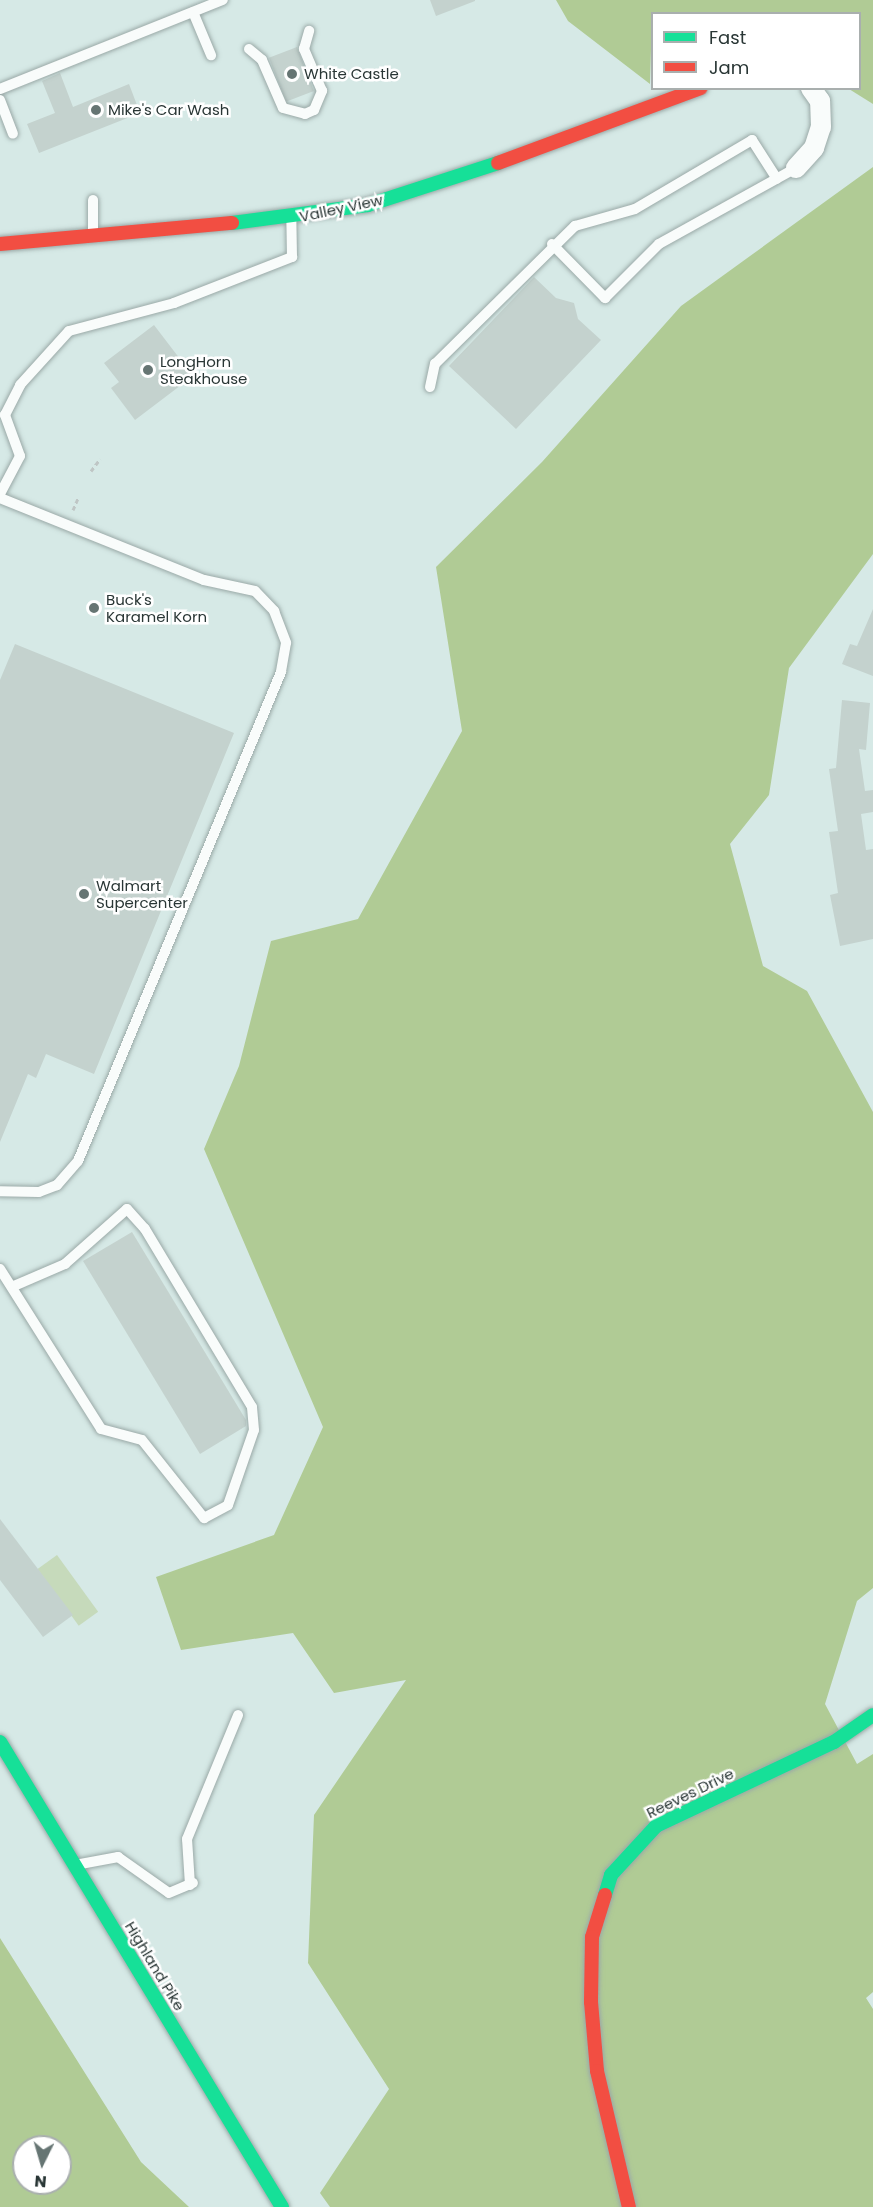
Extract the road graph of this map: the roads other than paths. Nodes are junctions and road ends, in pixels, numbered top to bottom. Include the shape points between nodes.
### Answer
1 (224, 0) edge
2 (193, 12) junction
3 (309, 31) dead end
4 (249, 49) dead end
5 (211, 55) dead end
6 (0, 89) edge
7 (696, 90) edge
8 (812, 90) edge
9 (0, 100) edge
10 (13, 134) dead end
11 (796, 168) joint
12 (777, 179) junction
13 (93, 200) dead end
14 (291, 218) junction
15 (93, 234) junction
16 (0, 244) edge
17 (552, 244) junction
18 (430, 387) dead end
19 (0, 496) edge
20 (0, 1191) edge
21 (0, 1269) edge
22 (15, 1286) junction
23 (238, 1714) dead end
24 (873, 1715) edge
25 (0, 1742) edge
26 (75, 1865) junction
27 (282, 2207) edge
28 (629, 2207) edge

1 - 2 lane
2 - 5 lane
2 - 6 lane
3 - 4 lane via 304,49 322,91 314,110 305,114 283,108 262,60
7 - 14 street, Valley View via 548,147 368,205
8 - 11 street via 820,101 821,127 814,148
9 - 10 lane
11 - 12 lane
12 - 17 lane via 752,140 635,208 575,226
12 - 17 lane via 659,244 605,298
13 - 15 lane
14 - 15 street, Valley View
14 - 19 lane via 292,257 174,303 69,331 20,385 5,415 20,456
15 - 16 street, Valley View
17 - 18 lane via 435,364
19 - 20 lane via 204,580 255,591 274,611 286,644 280,672 78,1161 57,1185 39,1192
21 - 22 lane
22 - 22 lane via 101,1429 142,1440 204,1518 228,1504 254,1430 252,1407 145,1229 127,1209 65,1264
23 - 26 lane via 187,1839 191,1884 170,1893 118,1857
24 - 28 street, Reeves Drive via 825,1747 656,1826 611,1875 592,1937 591,2002 597,2071
25 - 26 street, Highland Pike
26 - 27 street, Highland Pike

